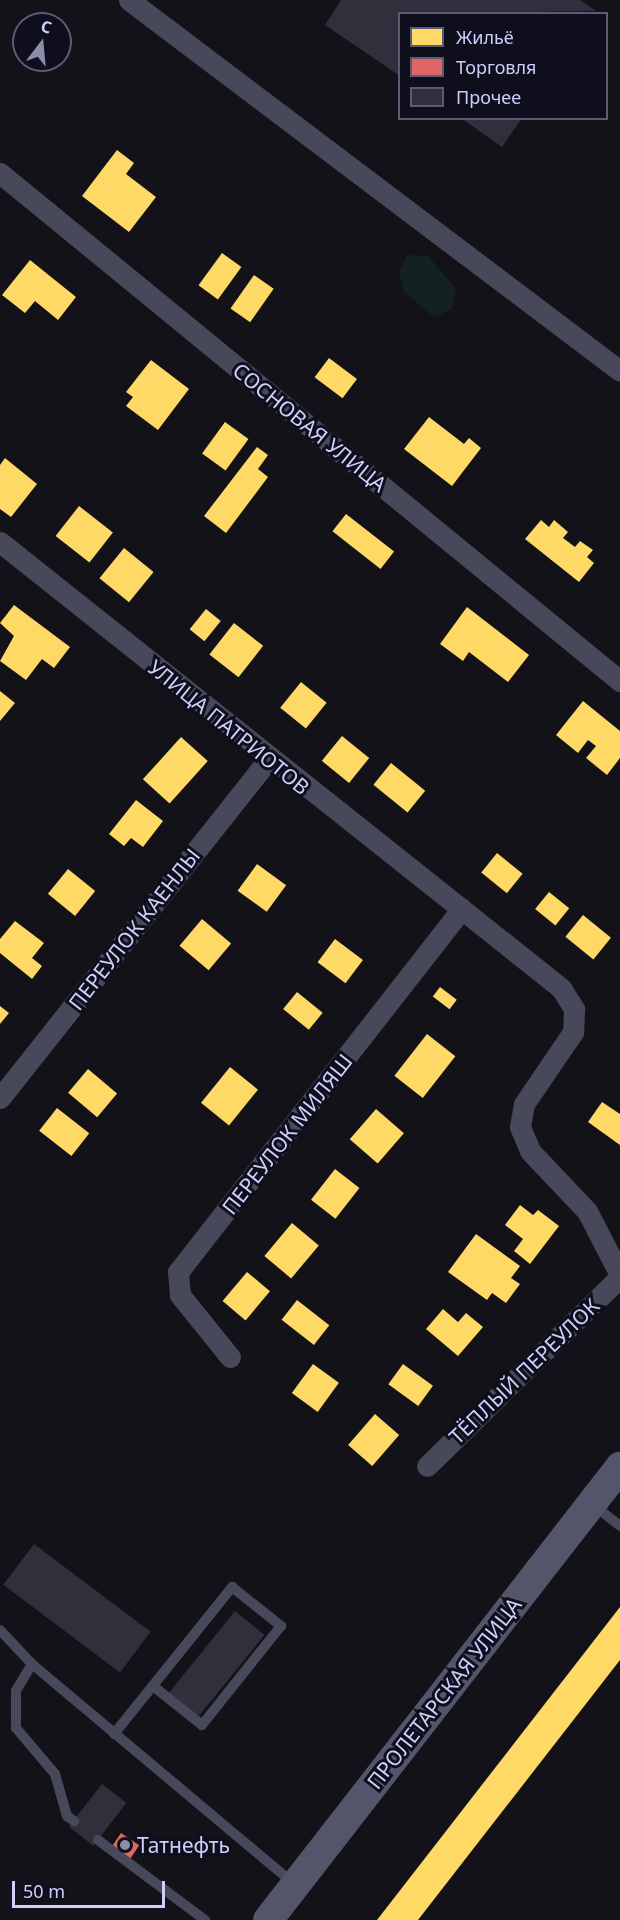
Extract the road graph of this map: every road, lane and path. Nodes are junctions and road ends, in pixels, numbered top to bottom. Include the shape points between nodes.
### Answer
1 (129, 0) edge
2 (0, 173) edge
3 (620, 371) edge
4 (1, 545) edge
5 (620, 681) edge
6 (268, 760) junction
7 (461, 913) junction
8 (0, 1098) edge
9 (620, 1276) edge
10 (230, 1356) dead end
11 (427, 1466) dead end
12 (620, 1467) edge
13 (592, 1504) junction
14 (620, 1526) edge
15 (0, 1630) edge
16 (32, 1664) junction
17 (153, 1686) junction
18 (114, 1734) junction
19 (74, 1821) dead end
20 (98, 1840) dead end
21 (294, 1885) junction
22 (205, 1920) edge
23 (268, 1920) edge

1 - 3 street
2 - 5 street, СОСНОВАЯ УЛИЦА
4 - 6 street, УЛИЦА ПАТРИОТОВ
6 - 7 street, УЛИЦА ПАТРИОТОВ
6 - 8 street, ПЕРЕУЛОК КАЕНЛЫ
7 - 9 street, ТЁПЛЫЙ ПЕРЕУЛОК via 569,998 573,1032 524,1104 520,1127 530,1151 586,1211
7 - 10 street, ПЕРЕУЛОК МИЛЯШ via 178,1272 180,1295
9 - 11 street, ТЁПЛЫЙ ПЕРЕУЛОК
12 - 13 street, ПРОЛЕТАРСКАЯ УЛИЦА
13 - 14 lane
13 - 21 street, ПРОЛЕТАРСКАЯ УЛИЦА
15 - 16 lane
16 - 18 lane
16 - 19 lane via 16,1691 16,1728 55,1774 67,1816
17 - 17 lane via 232,1587 281,1626 202,1725
17 - 18 lane
18 - 21 lane
20 - 22 lane
21 - 23 street, ПРОЛЕТАРСКАЯ УЛИЦА

